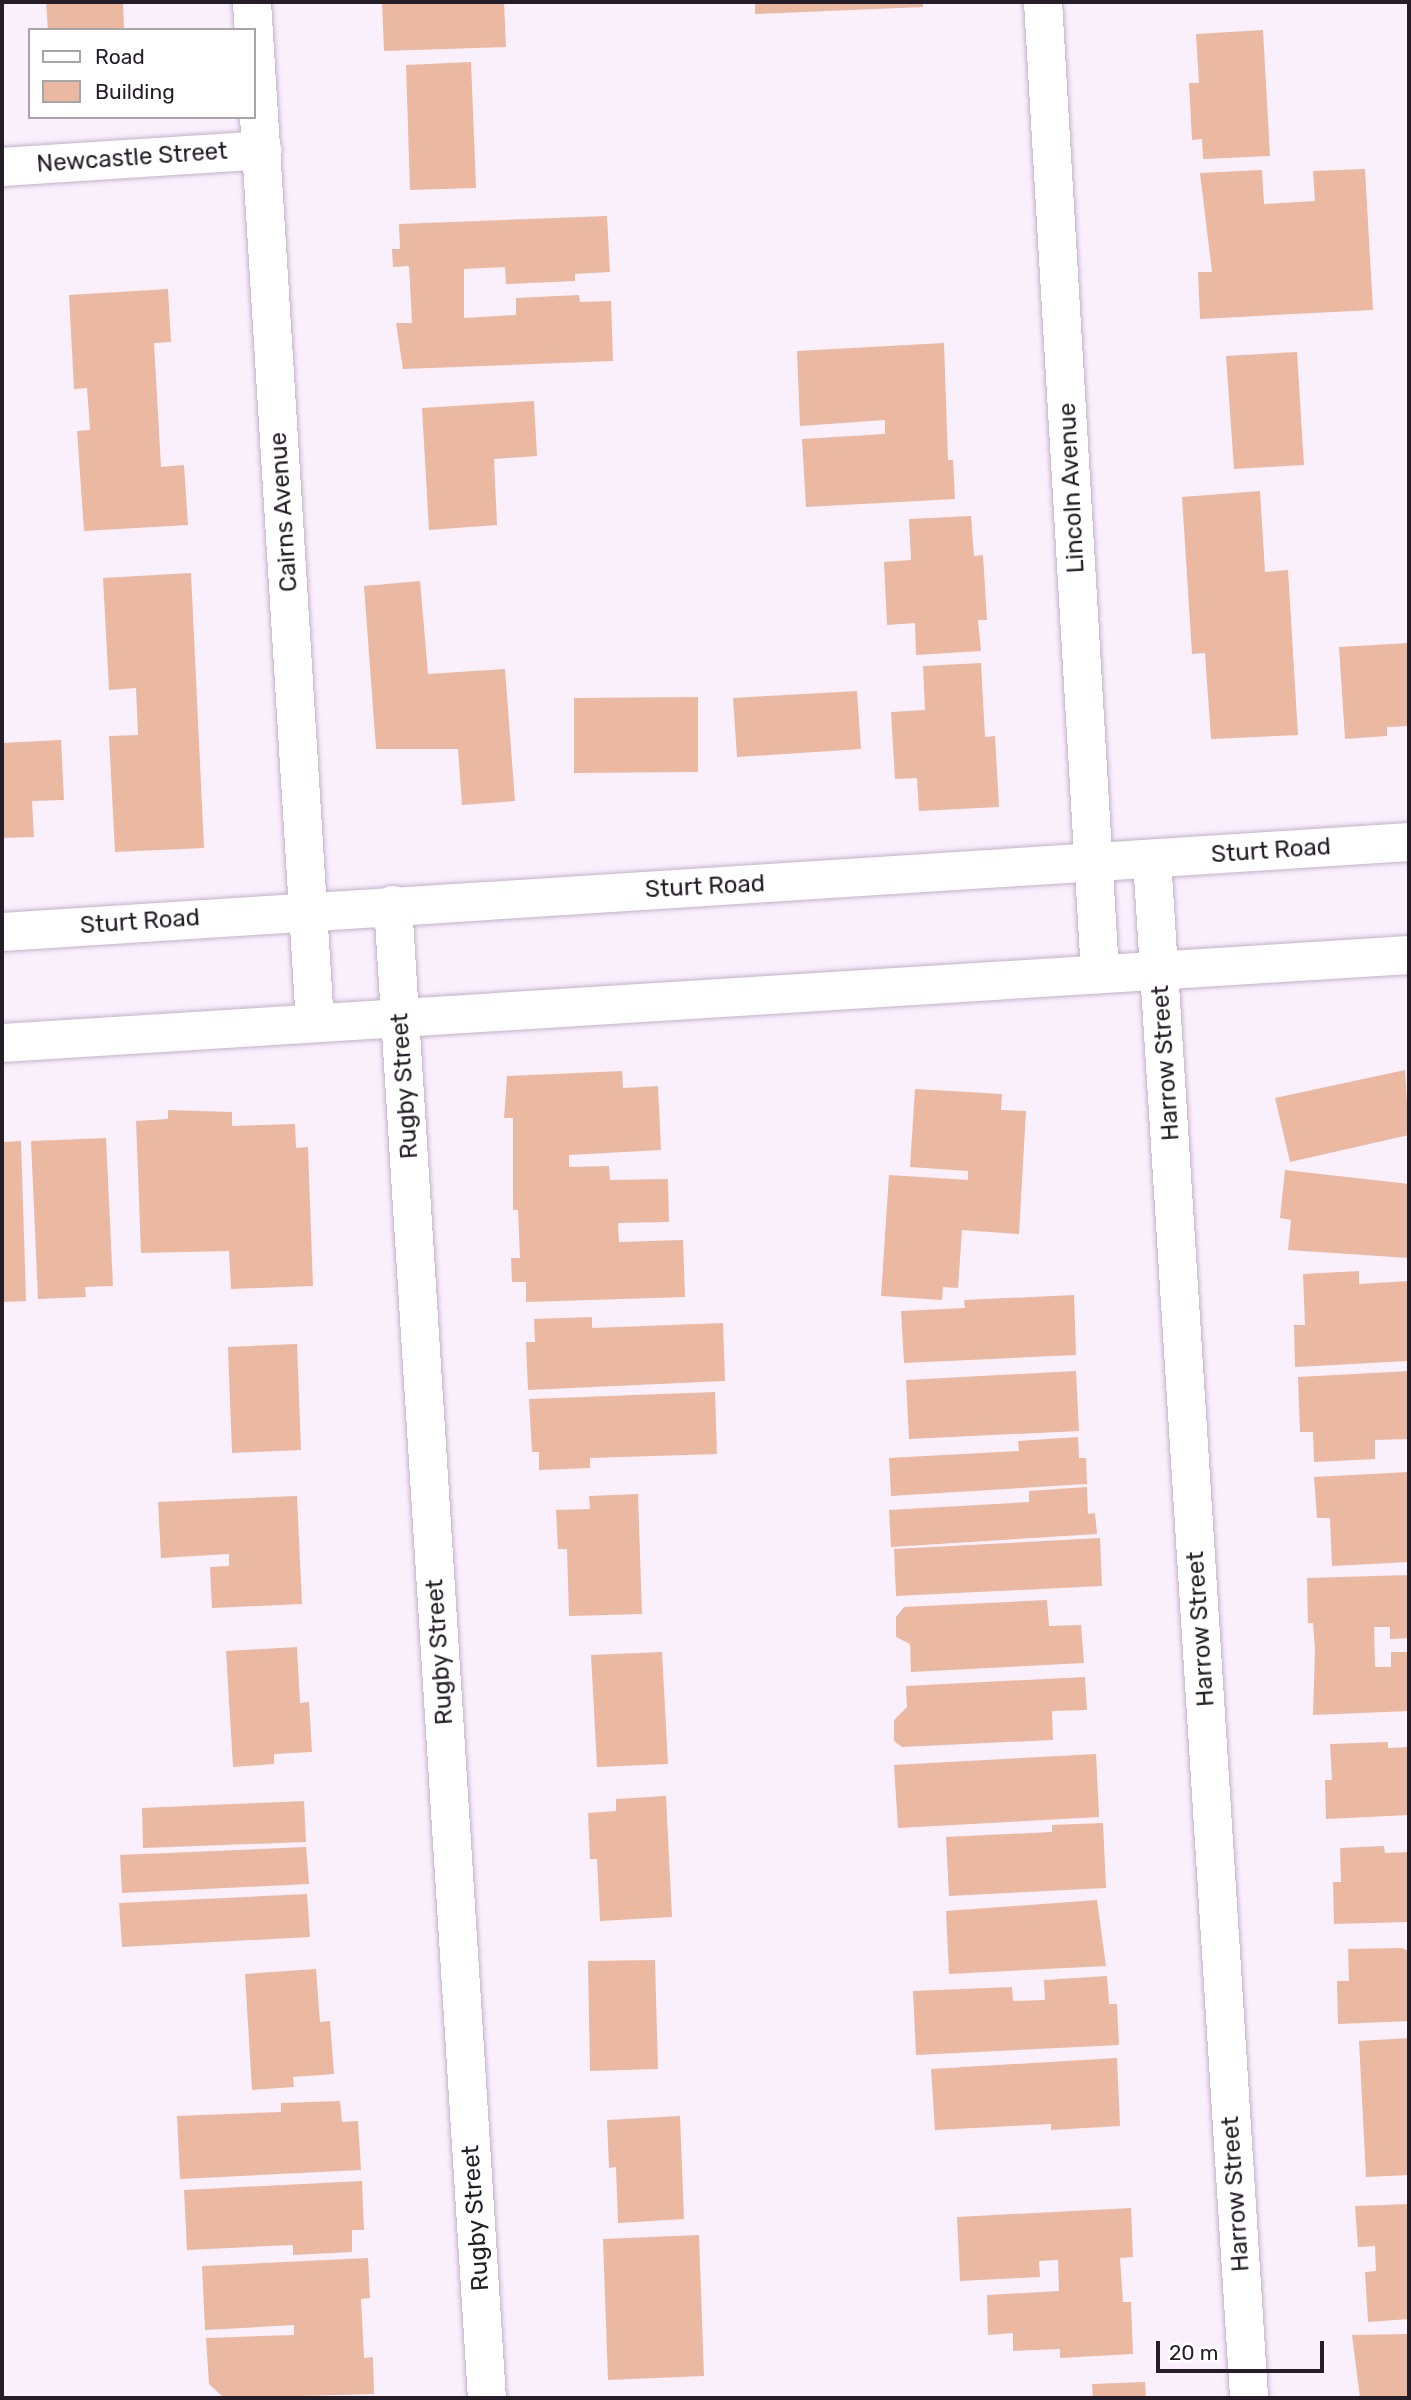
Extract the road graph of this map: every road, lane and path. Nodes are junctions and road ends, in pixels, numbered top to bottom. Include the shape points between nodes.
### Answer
1 (252, 2) edge
2 (1043, 2) edge
3 (254, 28) edge
4 (256, 61) edge
5 (262, 150) junction
6 (2, 167) edge
7 (1409, 842) edge
8 (1152, 859) junction
9 (1094, 864) junction
10 (394, 905) junction
11 (309, 910) junction
12 (2, 932) edge
13 (1409, 955) edge
14 (1160, 970) junction
15 (1100, 974) junction
16 (400, 1016) junction
17 (315, 1022) junction
18 (2, 1043) edge
19 (487, 2398) edge
20 (1249, 2398) edge

1 - 3 street, Cairns Avenue
2 - 9 street, Lincoln Avenue
4 - 5 street, Cairns Avenue
5 - 6 street, Newcastle Street
5 - 11 street, Cairns Avenue
7 - 8 street, Sturt Road
8 - 9 street, Sturt Road
8 - 14 street, Harrow Street
9 - 10 street, Sturt Road
9 - 15 street, Lincoln Avenue
10 - 11 street, Sturt Road
10 - 16 street, Rugby Street
11 - 12 street, Sturt Road
11 - 17 street, Cairns Avenue
13 - 14 street
14 - 15 street
14 - 20 street, Harrow Street
15 - 16 street
16 - 17 street
16 - 19 street, Rugby Street
17 - 18 street

